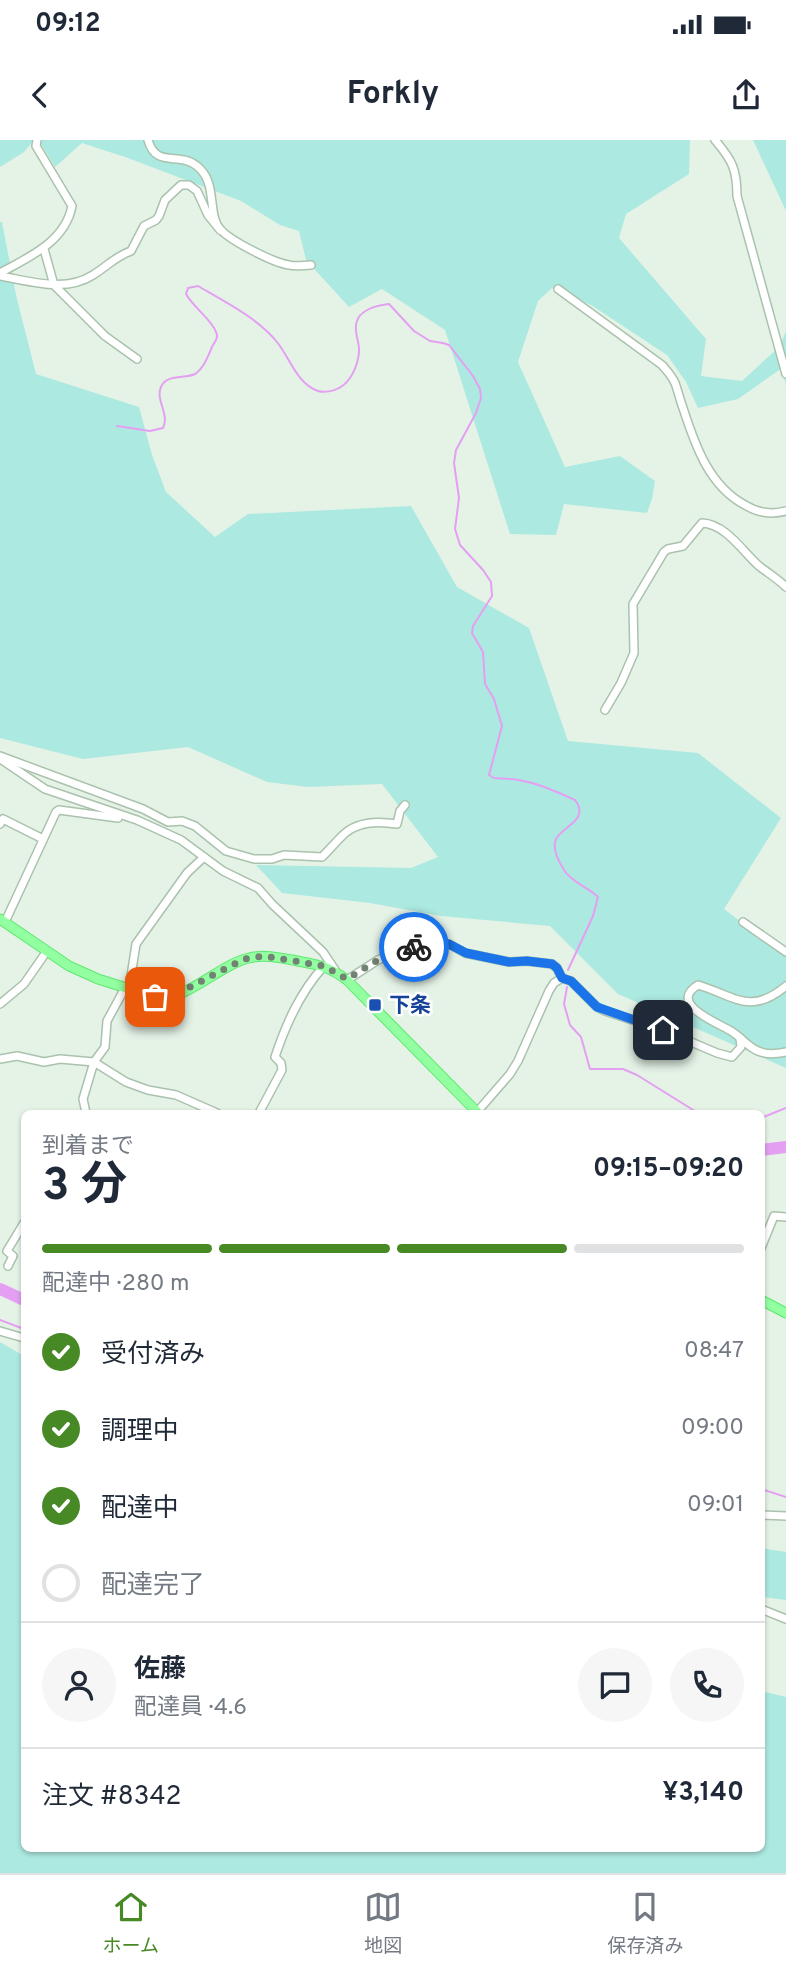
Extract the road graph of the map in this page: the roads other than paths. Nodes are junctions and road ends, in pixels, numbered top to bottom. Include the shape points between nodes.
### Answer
1 (37, 140) edge
2 (148, 140) edge
3 (715, 140) edge
4 (220, 230) junction
5 (44, 248) junction
6 (311, 265) dead end
7 (0, 274) edge
8 (54, 285) junction
9 (558, 289) dead end
10 (137, 359) dead end
11 (786, 374) edge
12 (786, 511) edge
13 (786, 587) edge
14 (605, 710) dead end
15 (0, 757) edge
16 (405, 804) dead end
17 (131, 819) junction
18 (0, 824) edge
19 (43, 839) junction
20 (204, 857) junction
21 (2, 920) edge
22 (743, 922) dead end
23 (47, 951) junction
24 (786, 951) edge
25 (324, 966) junction
26 (338, 973) junction
27 (562, 978) junction
28 (347, 979) junction
29 (786, 986) edge
30 (127, 988) junction
31 (0, 1004) edge
32 (740, 1038) junction
33 (786, 1052) edge
34 (0, 1059) edge
35 (94, 1062) junction
36 (85, 1110) edge
37 (210, 1110) edge
38 (261, 1110) edge
39 (474, 1110) edge
40 (479, 1110) edge
41 (786, 1217) edge
42 (21, 1228) edge
43 (765, 1238) edge
44 (8, 1266) dead end
45 (765, 1302) edge
46 (786, 1313) edge
47 (0, 1331) edge
48 (21, 1337) edge
49 (765, 1515) edge
50 (786, 1516) edge
51 (765, 1611) edge
52 (786, 1619) edge

1 - 5 street via 36,146 72,206 69,220
2 - 4 street via 156,156 190,161 201,170 209,183
3 - 11 street via 737,177 737,196
4 - 6 street via 272,260 290,266
4 - 8 street via 197,191 181,185 165,200 156,220 144,226 131,251 91,276
5 - 7 street
5 - 8 street
7 - 8 street
8 - 10 street
9 - 12 street via 662,365 674,381 710,475 725,493 762,512
13 - 14 street via 732,539 702,523 683,547 664,552 633,604 634,653
15 - 16 street via 168,822 182,821 226,851 254,859 322,857 357,825 397,824
15 - 17 street via 45,789
17 - 19 street via 59,810
17 - 20 street via 181,840
18 - 19 street via 3,818
19 - 21 street
20 - 26 street via 258,888
20 - 30 street via 187,873 136,944
21 - 23 main road
22 - 24 street
23 - 30 main road via 84,974
23 - 31 street via 24,984
25 - 26 main road
25 - 30 main road via 264,956 244,959 171,997
25 - 38 street via 305,989 281,1039 275,1057 282,1070
26 - 28 main road
27 - 28 street via 552,964 509,962 466,953 449,944 433,944 409,947
27 - 32 street via 605,1011 717,1053 732,1057 741,1047
27 - 40 street via 549,990 514,1067
28 - 39 main road
29 - 32 street via 751,1003 698,985 693,989 689,995 693,1009
30 - 35 street via 107,1021 102,1052
32 - 33 street via 761,1053
34 - 35 street via 17,1056 44,1062
35 - 36 street via 83,1099
35 - 37 street via 126,1082
41 - 43 street via 774,1216
42 - 44 street via 7,1251 13,1256
45 - 46 main road
47 - 48 street
49 - 50 street
51 - 52 street

